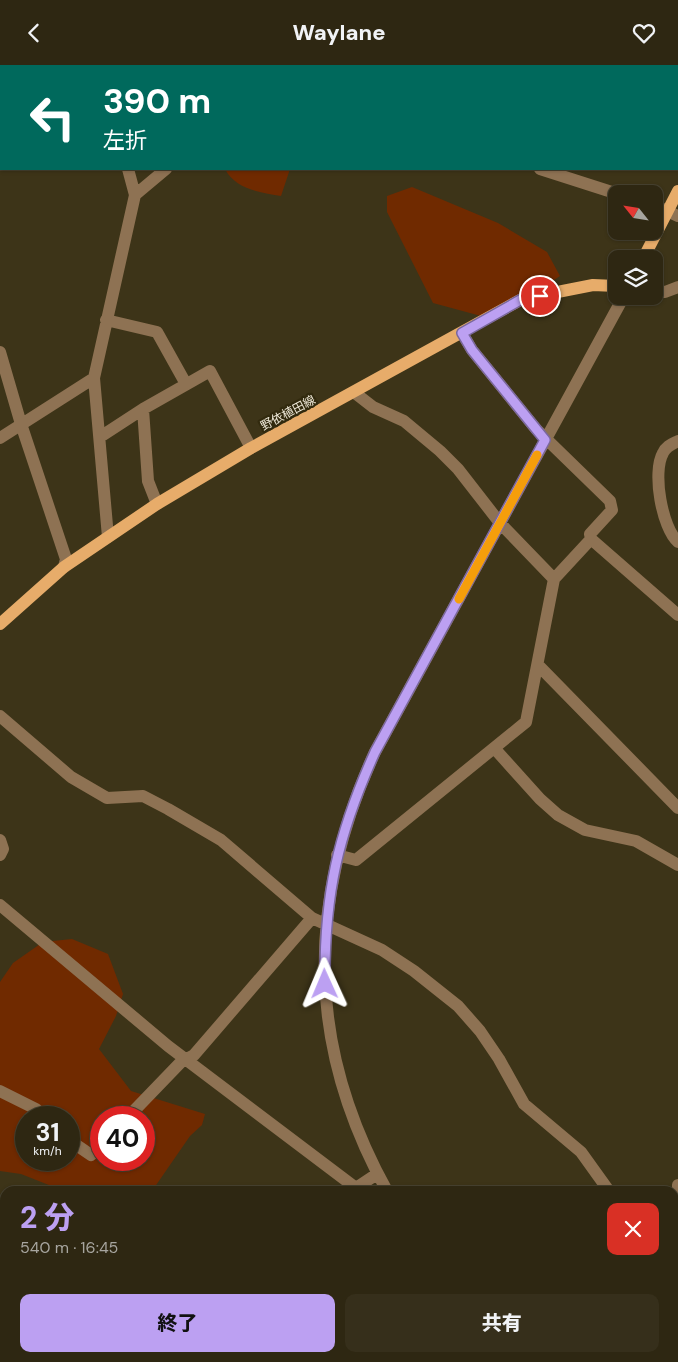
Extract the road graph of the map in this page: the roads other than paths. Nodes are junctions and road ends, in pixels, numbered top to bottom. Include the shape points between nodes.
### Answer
1 (128, 170) edge
2 (165, 170) edge
3 (543, 170) edge
4 (608, 191) edge
5 (678, 191) edge
6 (136, 195) junction
7 (673, 213) edge
8 (650, 250) edge
9 (608, 286) edge
10 (678, 287) edge
11 (663, 292) edge
12 (619, 305) edge
13 (106, 320) junction
14 (462, 333) junction
15 (0, 352) edge
16 (94, 378) junction
17 (186, 384) junction
18 (355, 393) junction
19 (143, 409) junction
20 (21, 424) junction
21 (100, 437) junction
22 (0, 438) edge
23 (545, 440) junction
24 (678, 441) edge
25 (251, 448) junction
26 (157, 504) junction
27 (500, 523) junction
28 (108, 537) junction
29 (591, 539) junction
30 (678, 542) edge
31 (64, 567) junction
32 (554, 579) junction
33 (678, 615) edge
34 (0, 624) edge
35 (538, 665) junction
36 (0, 716) edge
37 (495, 749) junction
38 (678, 808) edge
39 (0, 840) edge
40 (0, 855) edge
41 (337, 855) junction
42 (678, 865) edge
43 (0, 905) edge
44 (312, 918) junction
45 (325, 925) junction
46 (185, 1059) junction
47 (0, 1091) edge
48 (30, 1106) edge
49 (139, 1106) edge
50 (378, 1174) junction
51 (353, 1186) edge
52 (359, 1186) edge
53 (384, 1186) edge
54 (606, 1186) edge

1 - 6 street
2 - 6 street
3 - 4 street
5 - 7 main road
6 - 13 street
7 - 8 main road
9 - 14 main road, 野依植田線 via 594,285 522,299
10 - 11 street
12 - 23 street
13 - 16 street
13 - 17 street via 156,333
14 - 18 main road, 野依植田線
14 - 23 street via 472,350
15 - 20 street
16 - 20 street
16 - 21 street
17 - 19 street
17 - 25 street via 210,371
18 - 25 main road, 野依植田線
18 - 27 street via 373,407 404,421 440,451
19 - 21 street
19 - 26 street via 148,481
20 - 22 street
20 - 31 street via 66,559
21 - 28 street
23 - 27 street
23 - 29 street via 612,504 609,513 590,533
24 - 30 street via 669,445 662,454 658,478 664,515 671,535
25 - 26 main road, 野依植田線
26 - 28 main road, 野依植田線
27 - 32 street
27 - 41 street via 375,752 355,795
28 - 31 main road, 野依植田線
29 - 32 street
29 - 33 street
31 - 34 main road, 野依植田線
32 - 35 street
35 - 37 street via 526,722
35 - 38 street
36 - 44 street via 71,777 107,798 143,797 221,840
37 - 41 street via 356,860
37 - 42 street via 558,815 585,830 636,841
39 - 40 street via 3,849
41 - 45 street
43 - 46 street
44 - 45 street
44 - 46 street via 194,1055
45 - 50 street via 325,984 333,1051 348,1105
45 - 54 street via 382,950 458,1006 499,1059 524,1104 581,1151
46 - 49 street
46 - 51 street
47 - 48 street
50 - 52 street
50 - 53 street

